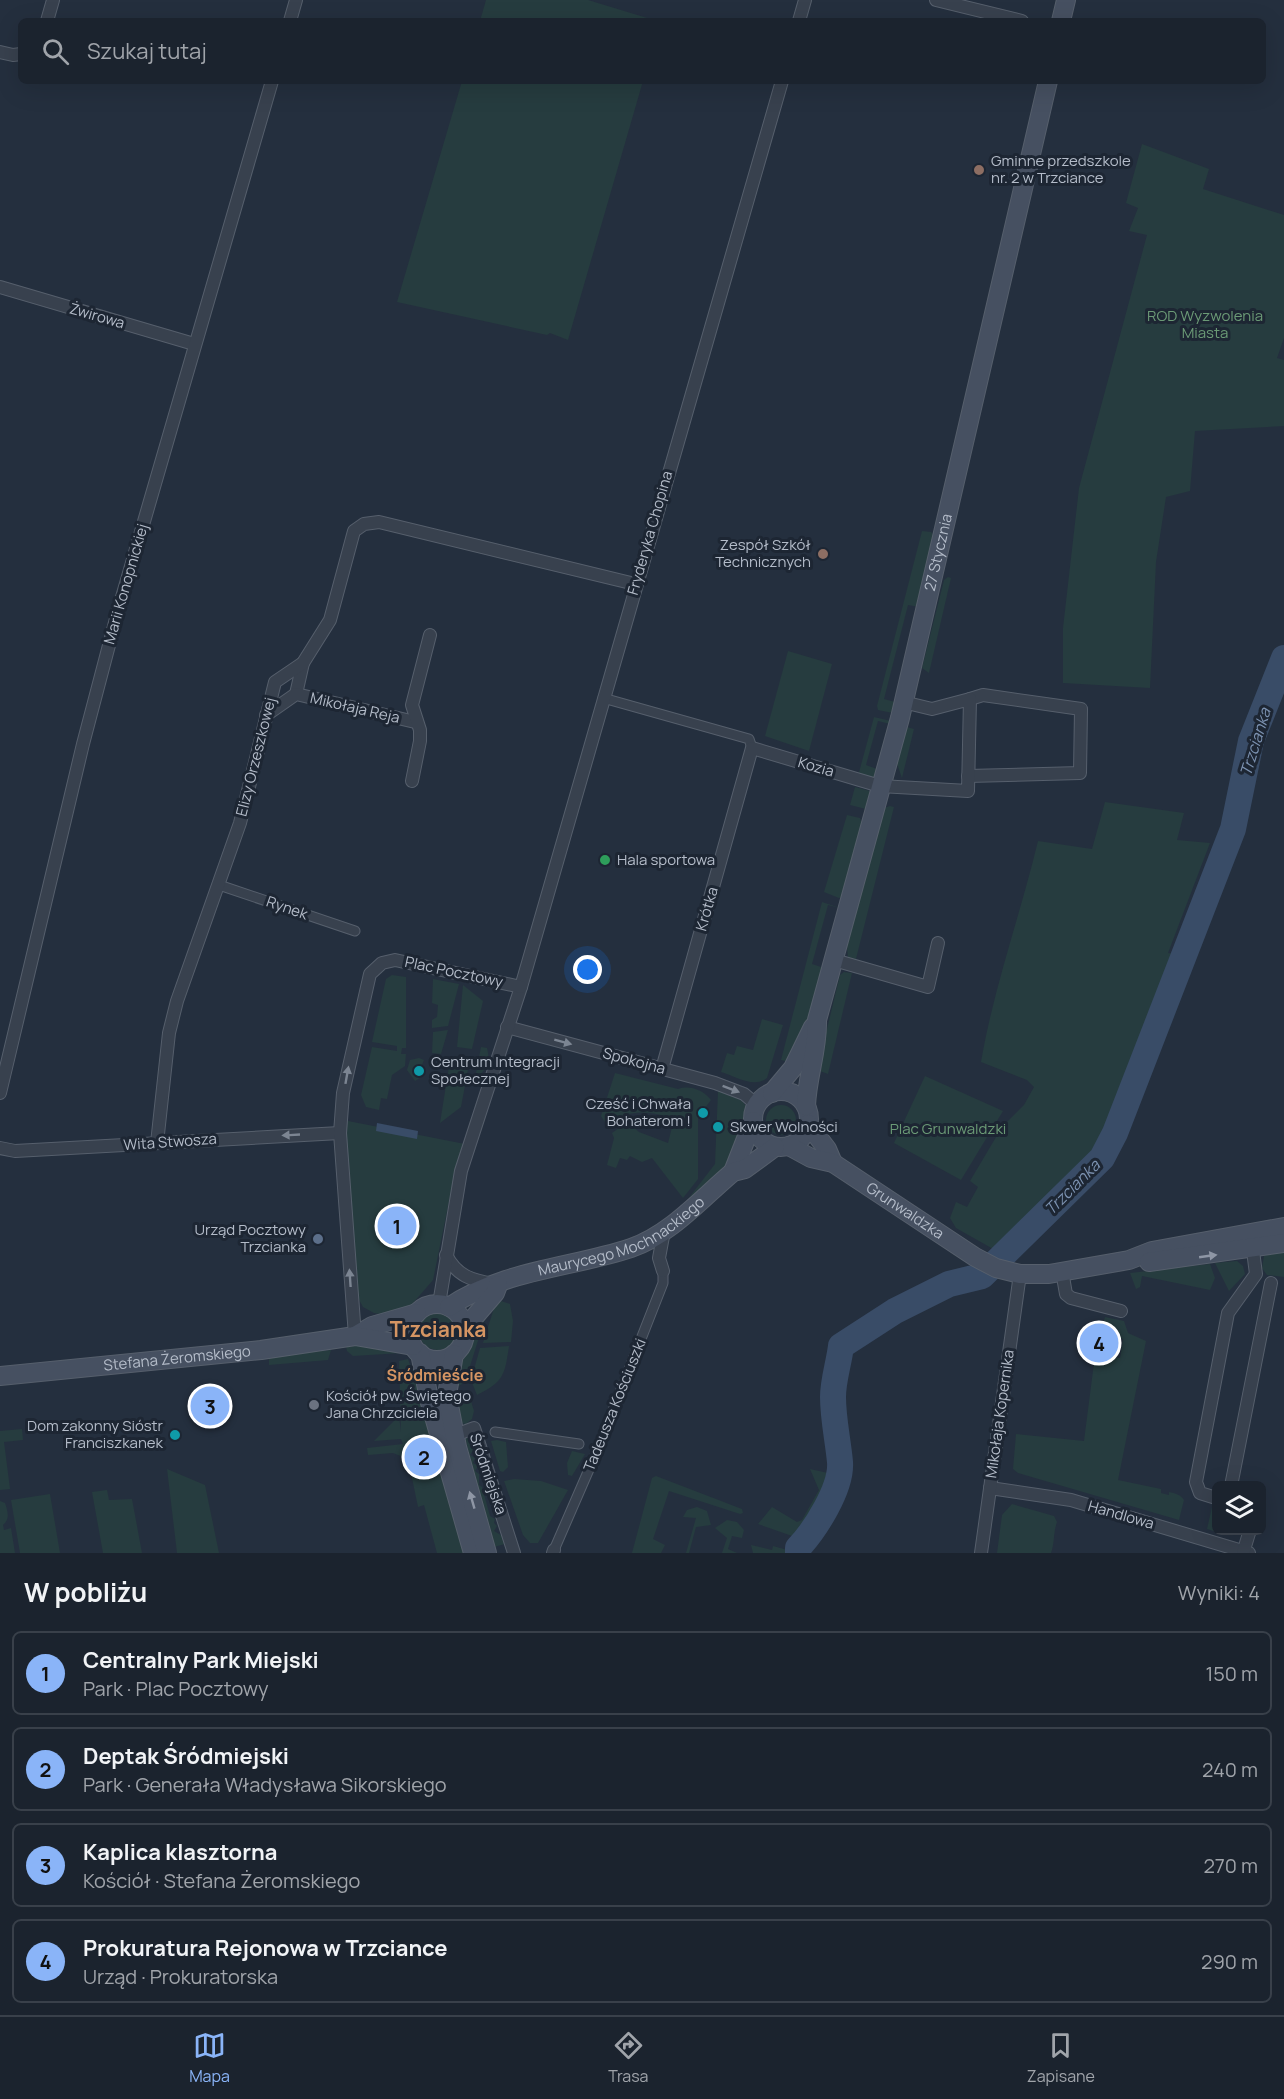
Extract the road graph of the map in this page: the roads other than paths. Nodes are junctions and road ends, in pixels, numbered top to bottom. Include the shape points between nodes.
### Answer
1 (53, 0) edge
2 (296, 0) edge
3 (805, 0) edge
4 (936, 0) edge
5 (1066, 0) edge
6 (47, 18) edge
7 (291, 18) edge
8 (800, 18) edge
9 (1010, 18) edge
10 (1062, 18) edge
11 (0, 52) edge
12 (18, 54) edge
13 (271, 84) edge
14 (781, 84) edge
15 (1047, 84) edge
16 (0, 287) edge
17 (194, 344) junction
18 (635, 584) junction
19 (430, 635) dead end
20 (303, 663) junction
21 (296, 694) junction
22 (603, 698) junction
23 (970, 699) junction
24 (903, 702) junction
25 (265, 716) junction
26 (415, 722) junction
27 (752, 748) junction
28 (968, 776) junction
29 (412, 781) dead end
30 (880, 786) junction
31 (219, 885) junction
32 (355, 931) dead end
33 (938, 943) dead end
34 (834, 960) junction
35 (521, 987) junction
36 (817, 1020) junction
37 (507, 1027) junction
38 (5, 1043) edge
39 (662, 1069) junction
40 (0, 1093) edge
41 (772, 1093) junction
42 (755, 1113) junction
43 (807, 1115) junction
44 (340, 1133) junction
45 (157, 1143) junction
46 (782, 1146) junction
47 (0, 1148) edge
48 (833, 1163) junction
49 (733, 1172) junction
50 (1284, 1227) edge
51 (664, 1231) junction
52 (1284, 1234) edge
53 (1251, 1240) junction
54 (1284, 1243) edge
55 (631, 1248) junction
56 (446, 1255) junction
57 (659, 1258) junction
58 (663, 1271) joint
59 (1062, 1271) junction
60 (1012, 1272) junction
61 (1256, 1274) junction
62 (1271, 1283) junction
63 (498, 1285) junction
64 (1284, 1286) edge
65 (444, 1305) junction
66 (1121, 1311) dead end
67 (417, 1313) junction
68 (465, 1328) junction
69 (355, 1336) junction
70 (416, 1349) junction
71 (454, 1354) junction
72 (0, 1376) edge
73 (495, 1432) dead end
74 (449, 1444) junction
75 (579, 1444) dead end
76 (1232, 1481) edge
77 (990, 1488) junction
78 (1212, 1497) edge
79 (1249, 1535) edge
80 (554, 1552) edge
81 (1245, 1552) edge
82 (473, 1553) edge
83 (487, 1553) edge
84 (514, 1553) edge
85 (981, 1553) edge

1 - 6 street
2 - 7 street
3 - 8 street
4 - 9 street
5 - 10 main road
11 - 12 street
13 - 17 street, Marii Konopnickiej
14 - 18 street, Fryderyka Chopina
15 - 24 main road, 27 Stycznia
16 - 17 street, Żwirowa
17 - 38 street, Marii Konopnickiej
18 - 20 street, Elizy Orzeszkowej via 379,522 364,524 354,531 330,620
18 - 22 street, Fryderyka Chopina
19 - 26 street, Mikołaja Reja via 412,705
20 - 21 street, Mikołaja Reja
20 - 25 street, Elizy Orzeszkowej via 275,682
21 - 25 street, Mikołaja Reja
21 - 26 street, Mikołaja Reja
22 - 27 street via 749,739
22 - 35 street, Fryderyka Chopina
23 - 24 street via 932,709
23 - 28 street
23 - 28 street via 983,695 1081,709 1080,773
24 - 30 main road, 27 Stycznia
25 - 31 street, Elizy Orzeszkowej via 240,823
26 - 29 street, Mikołaja Reja via 420,741
27 - 30 street, Kozia
27 - 39 street, Krótka
28 - 30 street, Kozia via 968,791
30 - 34 main road, 27 Stycznia
31 - 32 street, Rynek
31 - 45 street, Elizy Orzeszkowej via 169,1033
33 - 34 street via 928,987
34 - 36 main road, 27 Stycznia
35 - 37 street, Plac Pocztowy
44 -> 35 street, Plac Pocztowy via 348,1067 366,987 370,974 382,963 398,960
36 - 41 main road, 27 Stycznia via 793,1068
36 - 43 main road, 27 Stycznia via 818,1037 808,1073
37 -> 39 street, Spokojna
37 - 56 street, Plac Pocztowy via 461,1171
38 - 40 street, Marii Konopnickiej
39 -> 42 street, Spokojna via 735,1090
41 - 42 main road
41 - 43 main road via 795,1095
42 - 46 main road via 760,1138
42 - 49 main road, Maurycego Mochnackiego
43 - 46 main road via 802,1138
43 - 48 main road, Grunwaldzka
44 -> 45 street, Wita Stwosza
69 -> 44 street, Plac Pocztowy
45 - 47 street, Wita Stwosza via 15,1151
46 - 48 main road, Grunwaldzka
46 - 49 main road, Maurycego Mochnackiego
48 - 60 main road, Grunwaldzka via 975,1257
49 - 51 main road, Maurycego Mochnackiego
50 - 53 main road
51 - 55 main road, Maurycego Mochnackiego
51 - 57 street, Tadeusza Kościuszki
52 - 53 main road
53 - 54 main road
53 - 59 main road via 1152,1262 1129,1260
53 - 61 street
55 - 57 street
55 - 63 main road, Maurycego Mochnackiego via 519,1275
56 - 63 street via 463,1276
56 - 65 street, Plac Pocztowy
57 - 58 street, Tadeusza Kościuszki
58 - 80 street, Tadeusza Kościuszki via 663,1283
59 - 60 main road
59 - 66 street via 1066,1294 1071,1298
60 - 77 street, Mikołaja Kopernika
61 - 62 street
61 - 78 street via 1228,1312 1196,1482 1200,1493
62 - 64 street
62 - 76 street
63 - 65 main road, Maurycego Mochnackiego
63 - 68 main road
65 - 67 main road via 431,1305
65 - 68 main road via 462,1319
67 - 69 main road, Stefana Żeromskiego via 372,1326
67 - 70 main road via 410,1329
68 - 71 main road via 463,1342
69 - 70 main road, Stefana Żeromskiego
69 - 72 main road, Stefana Żeromskiego via 261,1350
70 - 71 main road via 437,1360
70 - 74 main road
71 - 74 main road via 447,1395
73 - 75 street
74 - 82 main road
83 -> 74 main road
74 - 84 street, Śródmiejska via 474,1428
77 - 81 street, Handlowa via 1071,1500
77 - 85 street, Mikołaja Kopernika
79 - 81 street

